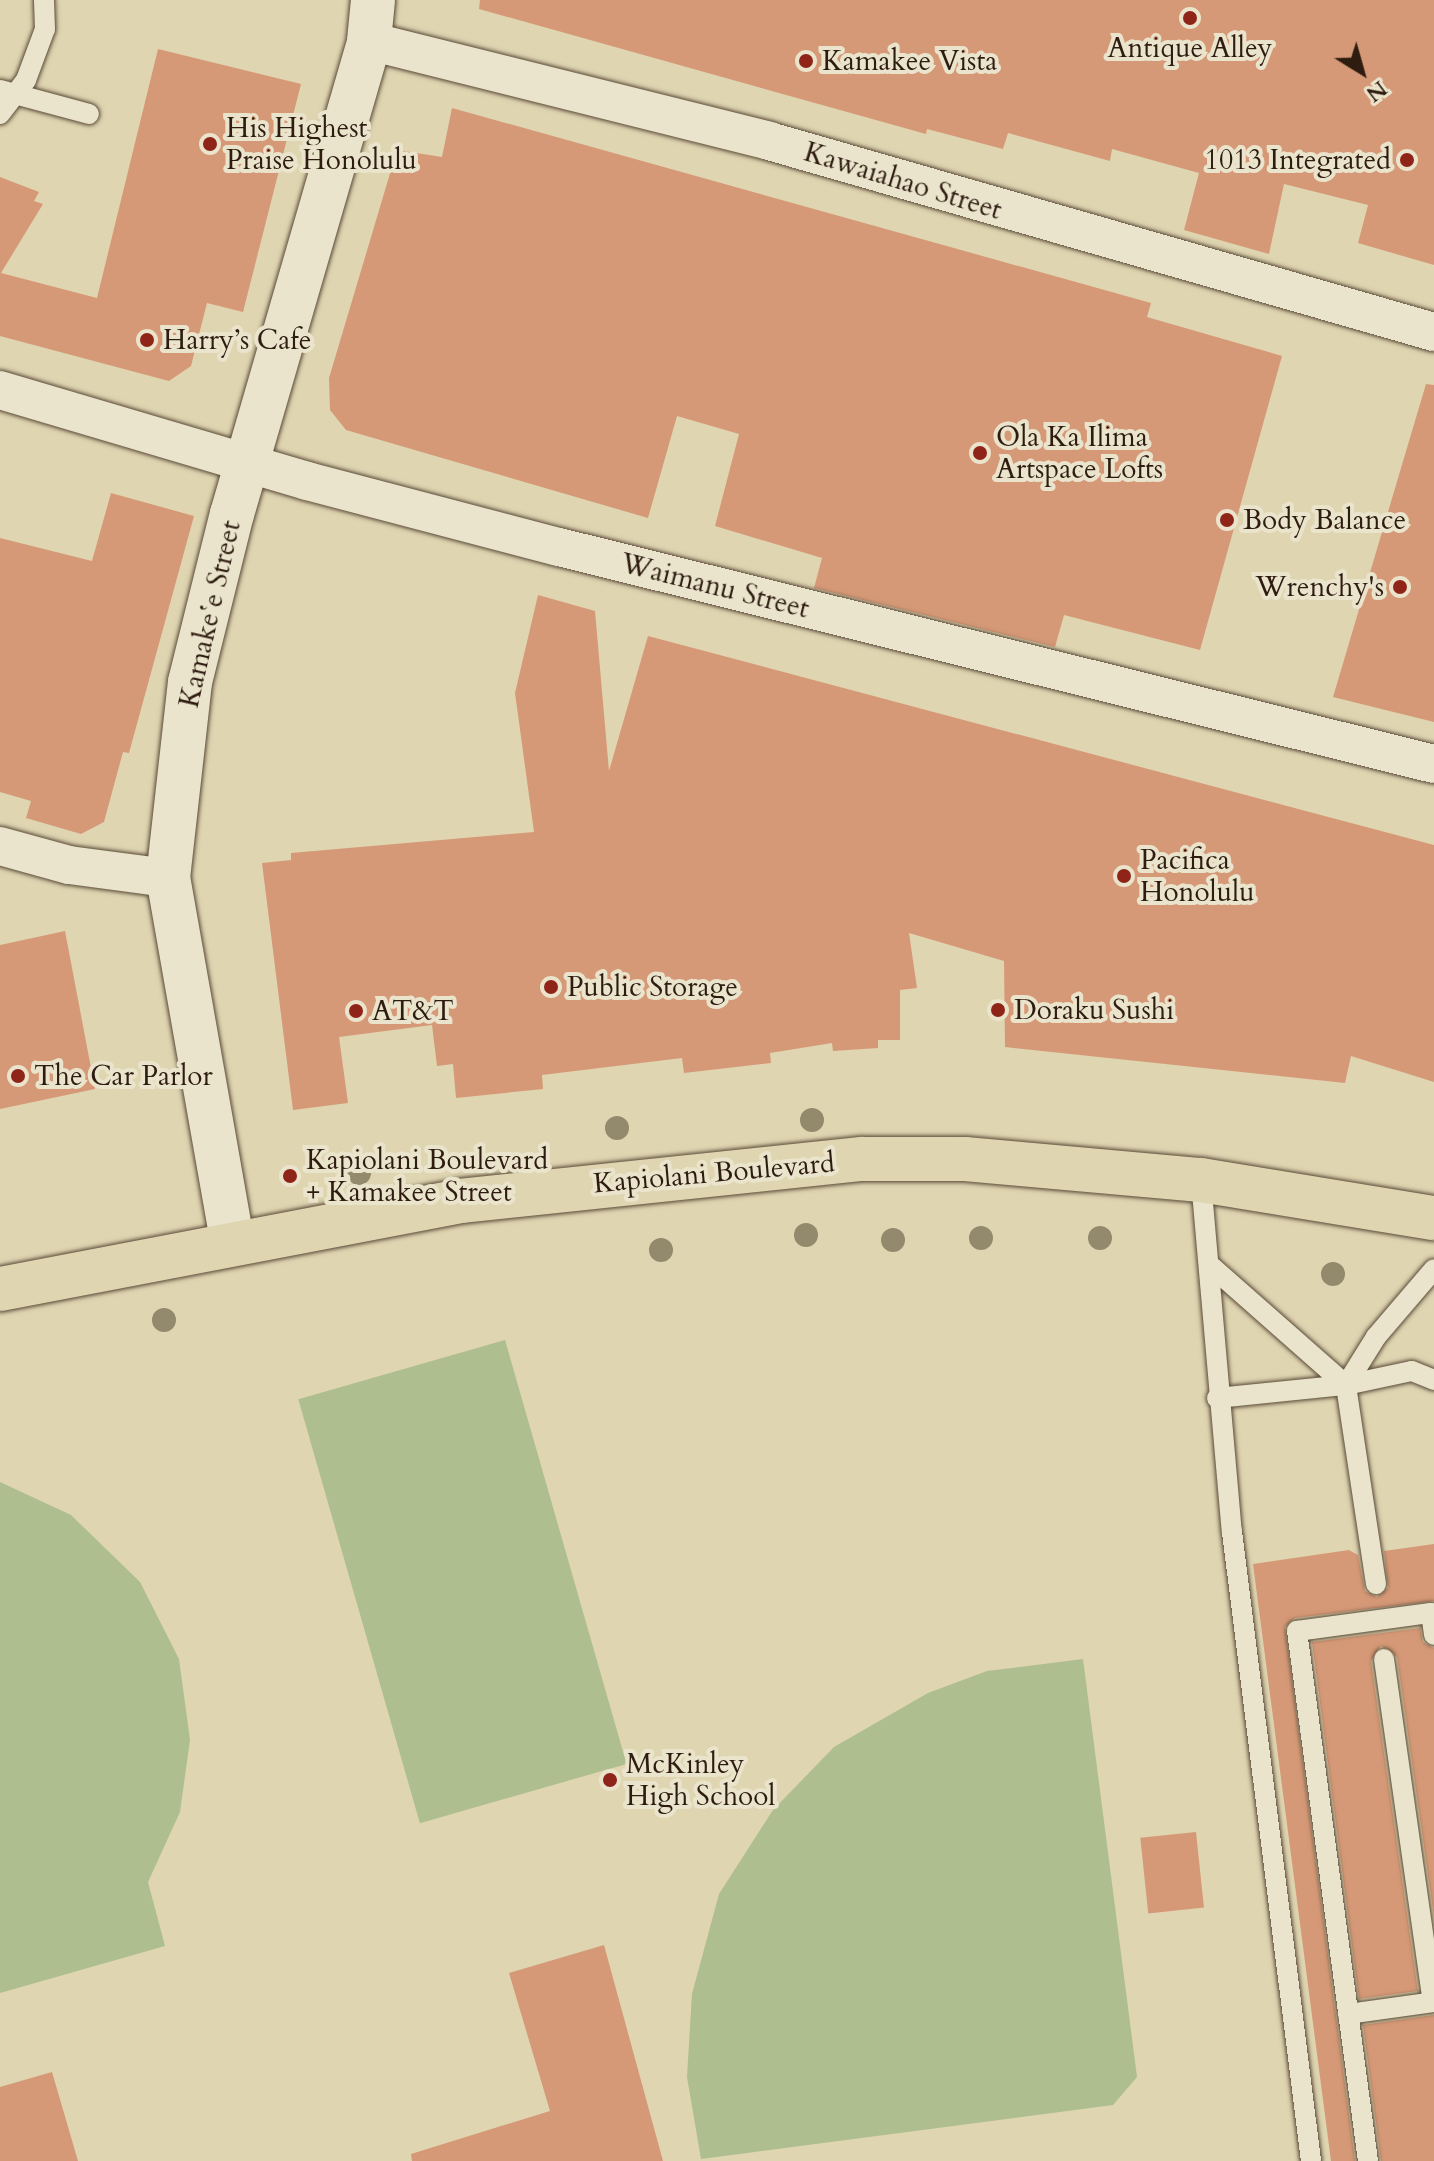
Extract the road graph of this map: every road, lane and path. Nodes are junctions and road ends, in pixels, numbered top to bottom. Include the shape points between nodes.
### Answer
1 (44, 0) edge
2 (371, 21) edge
3 (7, 93) edge
4 (0, 114) edge
5 (89, 114) dead end
6 (1434, 332) edge
7 (0, 390) edge
8 (248, 460) junction
9 (1434, 764) edge
10 (0, 846) edge
11 (168, 878) junction
12 (1201, 1180) junction
13 (1434, 1218) edge
14 (232, 1240) junction
15 (1212, 1267) junction
16 (1434, 1269) edge
17 (0, 1289) edge
18 (1434, 1380) edge
19 (1346, 1385) junction
20 (1217, 1398) junction
21 (1376, 1584) dead end
22 (1434, 1635) edge
23 (1384, 1659) dead end
24 (1433, 2002) edge
25 (1348, 2014) junction
26 (1311, 2161) edge
27 (1368, 2161) edge

1 - 3 lane via 45,29
2 - 6 street, Kawaiahao Street
2 - 8 street, Kamakeʻe Street
3 - 4 lane
3 - 5 lane
7 - 8 street, Waimanu Street
8 - 9 street, Waimanu Street via 307,481 559,547
8 - 11 street, Kamakeʻe Street via 190,682
10 - 11 street via 69,865
11 - 14 street, Kamakeʻe Street
12 - 13 main road, Kapiolani Boulevard
12 - 14 main road, Kapiolani Boulevard via 965,1159 862,1159 600,1183
12 - 15 lane
14 - 17 main road, Kapiolani Boulevard
15 - 19 lane
15 - 20 lane
16 - 19 lane via 1376,1337
18 - 19 lane via 1412,1371
19 - 20 lane
19 - 21 lane
20 - 26 lane
22 - 25 lane via 1431,1613 1297,1631
23 - 24 lane
24 - 25 lane
25 - 27 lane

